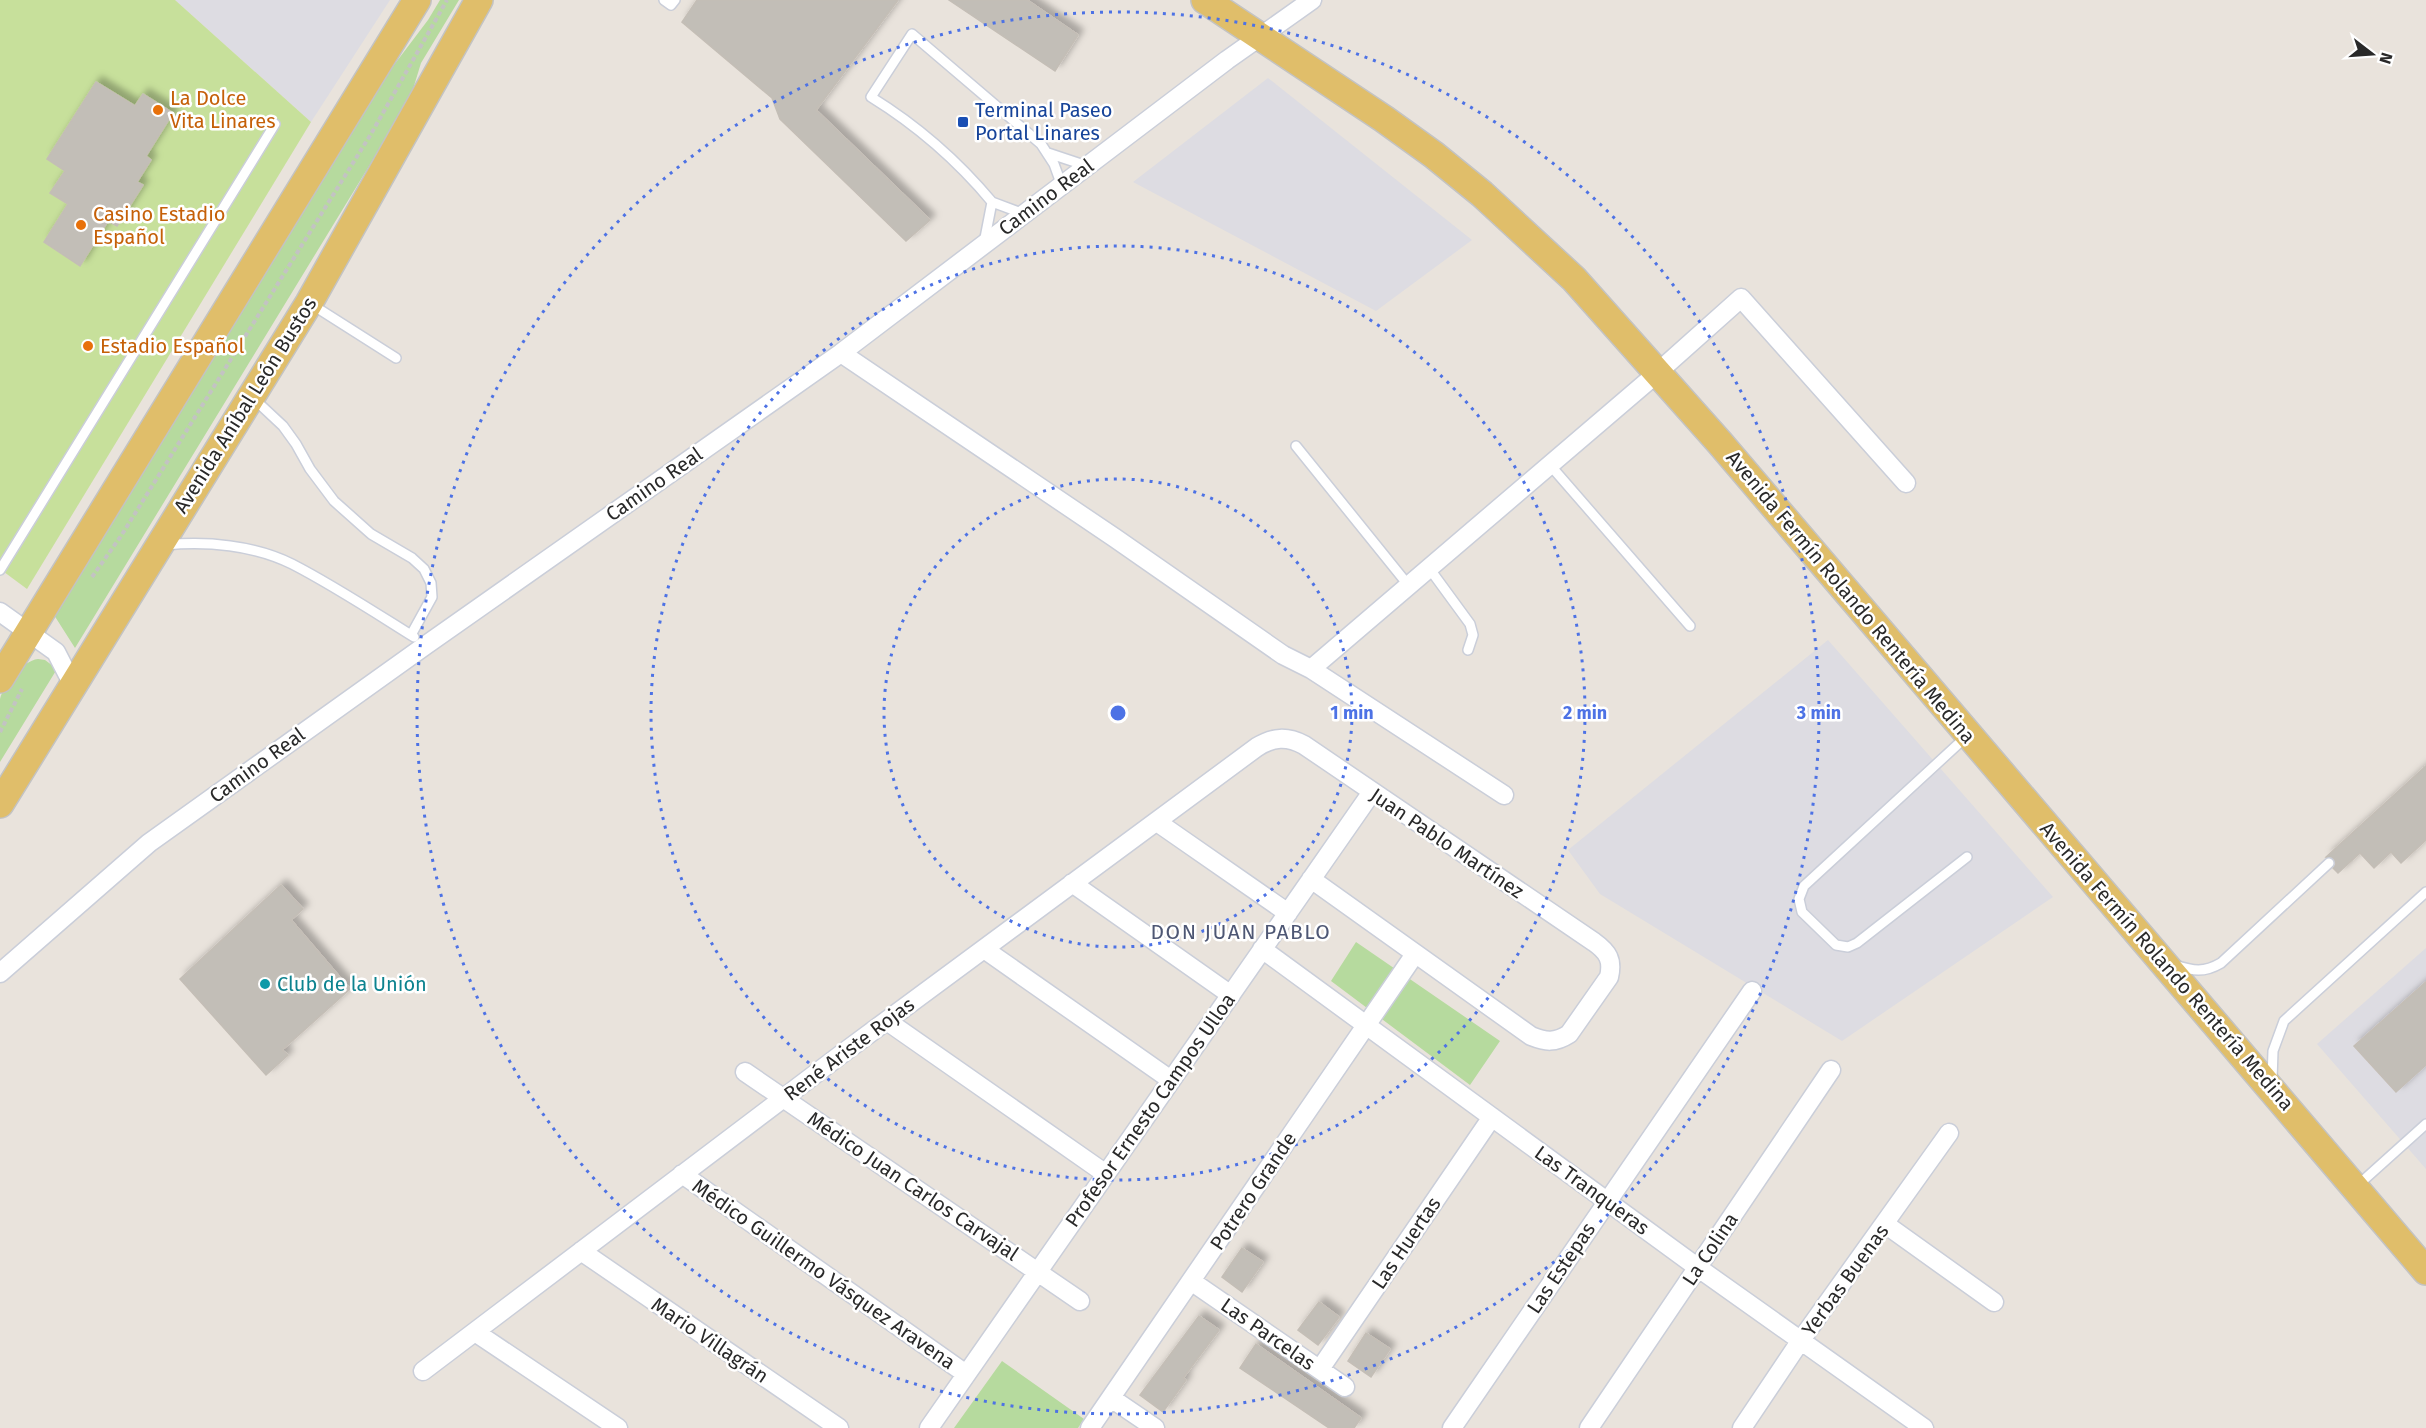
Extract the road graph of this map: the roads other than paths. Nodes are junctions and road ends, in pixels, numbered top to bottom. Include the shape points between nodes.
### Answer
1 (417, 0) edge
2 (479, 0) edge
3 (664, 0) edge
4 (675, 0) edge
5 (1205, 0) edge
6 (1312, 0) edge
7 (1263, 37) junction
8 (275, 124) dead end
9 (1048, 153) junction
10 (1087, 166) junction
11 (1062, 186) junction
12 (992, 202) junction
13 (1024, 214) junction
14 (983, 245) junction
15 (309, 303) junction
16 (841, 353) junction
17 (396, 358) dead end
18 (1658, 373) junction
19 (251, 397) junction
20 (1296, 446) dead end
21 (1550, 465) junction
22 (1906, 483) dead end
23 (159, 546) junction
24 (1429, 568) junction
25 (0, 570) edge
26 (1409, 586) junction
27 (0, 612) edge
28 (1690, 626) dead end
29 (28, 633) junction
30 (418, 640) junction
31 (1468, 650) dead end
32 (1311, 669) junction
33 (0, 679) edge
34 (73, 685) junction
35 (1968, 735) junction
36 (1280, 738) joint
37 (1372, 792) junction
38 (1504, 795) dead end
39 (0, 804) edge
40 (1157, 822) junction
41 (1967, 857) dead end
42 (2329, 863) dead end
43 (1311, 879) junction
44 (1072, 884) junction
45 (2426, 892) edge
46 (1288, 913) junction
47 (984, 949) junction
48 (1262, 949) junction
49 (1415, 954) junction
50 (2160, 959) junction
51 (0, 973) edge
52 (1752, 991) dead end
53 (1231, 994) junction
54 (887, 1020) junction
55 (1366, 1025) junction
56 (1831, 1070) dead end
57 (745, 1072) dead end
58 (1171, 1080) junction
59 (2272, 1089) junction
60 (783, 1098) junction
61 (1492, 1117) junction
62 (2426, 1124) edge
63 (1949, 1133) dead end
64 (682, 1174) junction
65 (1106, 1174) junction
66 (2355, 1187) junction
67 (1607, 1201) junction
68 (1885, 1224) junction
69 (581, 1251) junction
70 (1697, 1267) junction
71 (2426, 1271) edge
72 (1037, 1272) junction
73 (1191, 1281) junction
74 (1080, 1301) dead end
75 (1994, 1302) dead end
76 (475, 1332) junction
77 (1802, 1340) junction
78 (1320, 1369) junction
79 (423, 1371) dead end
80 (966, 1374) junction
81 (1345, 1387) dead end
82 (1111, 1398) junction
83 (618, 1428) edge
84 (839, 1428) edge
85 (928, 1428) edge
86 (1090, 1428) edge
87 (1155, 1428) edge
88 (1452, 1428) edge
89 (1589, 1428) edge
90 (1742, 1428) edge
91 (1924, 1428) edge

1 - 29 main road
2 - 15 main road, Avenida Aníbal León Bustos
3 - 4 lane via 671,5
5 - 7 main road, Avenida Fermín Rolando Rentería Medina
6 - 7 street, Camino Real
7 - 10 street, Camino Real
7 - 18 main road, Avenida Fermín Rolando Rentería Medina via 1384,119 1482,194 1574,279
8 - 25 lane
9 - 10 lane
9 - 11 lane
9 - 12 lane via 912,34 870,97 925,134
10 - 11 street, Camino Real
11 - 13 street, Camino Real
12 - 13 lane
12 - 14 lane
13 - 14 street, Camino Real
14 - 16 street, Camino Real
15 - 17 lane
15 - 19 main road, Avenida Aníbal León Bustos
16 - 30 street, Camino Real
16 - 32 street via 1283,655
18 - 21 street
18 - 22 street via 1741,298
18 - 35 main road, Avenida Fermín Rolando Rentería Medina
19 - 23 main road, Avenida Aníbal León Bustos
19 - 30 lane via 283,426 334,501 370,534 424,569 432,597
20 - 26 lane
21 - 24 street
21 - 28 lane
23 - 30 lane via 224,546 290,563
23 - 34 main road, Avenida Aníbal León Bustos
24 - 26 street
24 - 31 lane via 1470,624 1473,635
26 - 32 street
27 - 29 street
29 - 33 main road
29 - 34 street via 56,652
30 - 51 street, Camino Real via 149,843
32 - 38 street
34 - 39 main road, Avenida Aníbal León Bustos
35 - 41 lane via 1804,886 1799,898 1802,912 1836,945 1848,947
35 - 50 main road, Avenida Fermín Rolando Rentería Medina
36 - 37 street, Juan Pablo Martínez via 1304,745
36 - 40 street, René Ariste Rojas via 1257,747
37 - 43 street, Profesor Ernesto Campos Ulloa
37 - 49 street, Juan Pablo Martínez via 1594,942 1610,957 1611,967 1609,977 1569,1034 1549,1042 1531,1036
40 - 44 street, René Ariste Rojas
40 - 46 street
42 - 50 lane via 2221,963 2195,971
43 - 46 street, Profesor Ernesto Campos Ulloa
43 - 49 street
44 - 47 street, René Ariste Rojas
44 - 53 street
45 - 59 lane via 2284,1021 2273,1050
46 - 48 street, Profesor Ernesto Campos Ulloa
47 - 54 street, René Ariste Rojas
47 - 58 street
48 - 53 street, Profesor Ernesto Campos Ulloa
48 - 55 street, Las Tranqueras
49 - 55 street, Potrero Grande
50 - 59 main road, Avenida Fermín Rolando Rentería Medina
52 - 67 street, Las Estepas
53 - 58 street, Profesor Ernesto Campos Ulloa
54 - 60 street, René Ariste Rojas
54 - 65 street
55 - 61 street, Las Tranqueras
55 - 73 street, Potrero Grande
56 - 70 street, La Colina
57 - 60 street, Médico Juan Carlos Carvajal
58 - 65 street, Profesor Ernesto Campos Ulloa
59 - 66 main road, Avenida Fermín Rolando Rentería Medina
60 - 64 street, René Ariste Rojas
60 - 72 street, Médico Juan Carlos Carvajal
61 - 67 street, Las Tranqueras
61 - 78 street, Las Huertas
62 - 66 lane
63 - 68 street, Yerbas Buenas
64 - 69 street, René Ariste Rojas
64 - 80 street, Médico Guillermo Vásquez Aravena
65 - 72 street, Profesor Ernesto Campos Ulloa
66 - 71 main road, Avenida Fermín Rolando Rentería Medina
67 - 70 street, Las Tranqueras
67 - 88 street, Las Estepas
68 - 75 street
68 - 77 street, Yerbas Buenas
69 - 76 street, René Ariste Rojas
69 - 84 street, Mario Villagrán
70 - 77 street, Las Tranqueras
70 - 89 street, La Colina
72 - 74 street, Médico Juan Carlos Carvajal
72 - 80 street, Profesor Ernesto Campos Ulloa
73 - 78 street, Las Parcelas
73 - 82 street, Potrero Grande
76 - 79 street, René Ariste Rojas
76 - 83 street
77 - 90 street, Yerbas Buenas
77 - 91 street, Las Tranqueras
78 - 81 street, Las Parcelas
80 - 85 street, Profesor Ernesto Campos Ulloa
82 - 86 street, Potrero Grande
82 - 87 street

